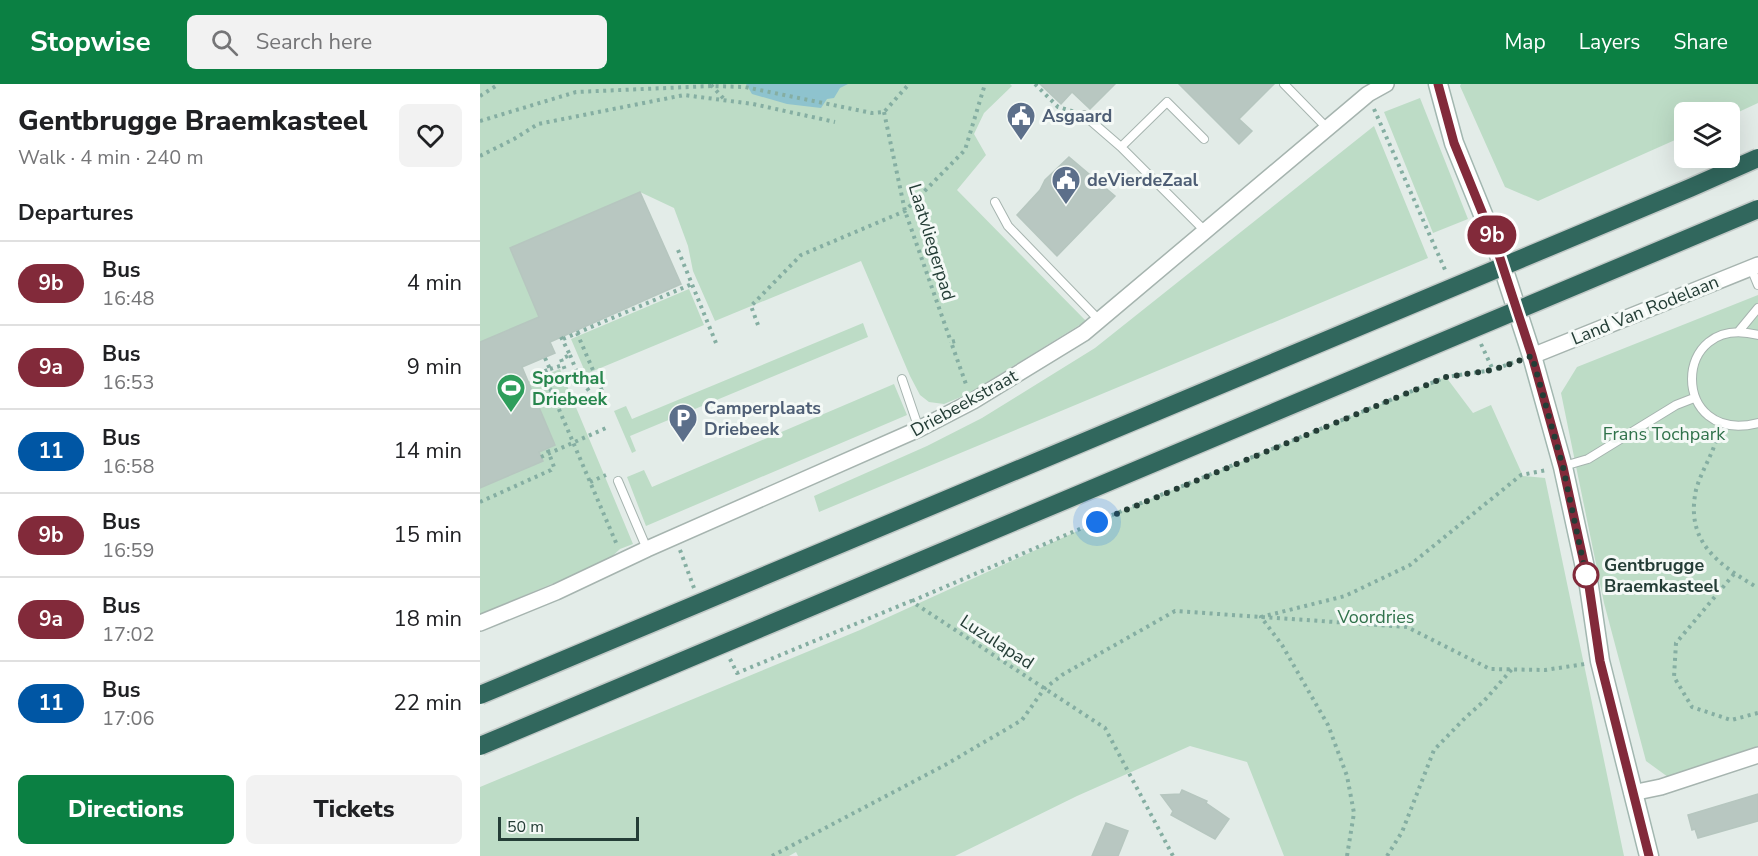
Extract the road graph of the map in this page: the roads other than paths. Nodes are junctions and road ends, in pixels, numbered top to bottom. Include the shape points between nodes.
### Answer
1 (1284, 84) edge
2 (1386, 84) edge
3 (1438, 84) edge
4 (1084, 115) road end
5 (1328, 129) junction
6 (1204, 139) dead end
7 (1120, 147) junction
8 (1758, 158) edge
9 (995, 202) dead end
10 (1758, 209) edge
11 (1204, 231) junction
12 (1754, 266) edge
13 (1758, 285) edge
14 (1758, 308) edge
15 (1099, 320) junction
16 (1739, 331) junction
17 (1758, 335) edge
18 (1532, 356) junction
19 (902, 379) dead end
20 (1694, 398) junction
21 (1758, 423) edge
22 (919, 429) junction
23 (1563, 467) junction
24 (618, 481) dead end
25 (647, 549) junction
26 (480, 623) edge
27 (480, 695) edge
28 (480, 746) edge
29 (1758, 755) edge
30 (1632, 793) junction
31 (1649, 856) edge

1 - 5 lane
2 - 5 street, Driebeekstraat via 1368,94
3 - 18 street via 1454,143 1497,249
4 - 7 lane
5 - 11 street, Driebeekstraat
6 - 7 lane via 1167,102
7 - 11 lane
8 - 27 highway, bridge
9 - 15 lane via 1008,226
10 - 28 highway, bridge
11 - 15 street, Driebeekstraat
12 - 13 lane
12 - 18 street, Land Van Rodelaan
14 - 16 lane
15 - 22 street, Driebeekstraat via 973,401
16 - 17 lane
16 - 20 lane via 1720,334 1694,360 1690,379
18 - 23 street
19 - 22 lane
20 - 21 lane via 1720,424 1739,428
20 - 23 lane via 1588,459
22 - 25 street, Driebeekstraat
23 - 30 street via 1589,586 1600,661
24 - 25 lane
25 - 26 street, Driebeekstraat
29 - 30 street
30 - 31 street

